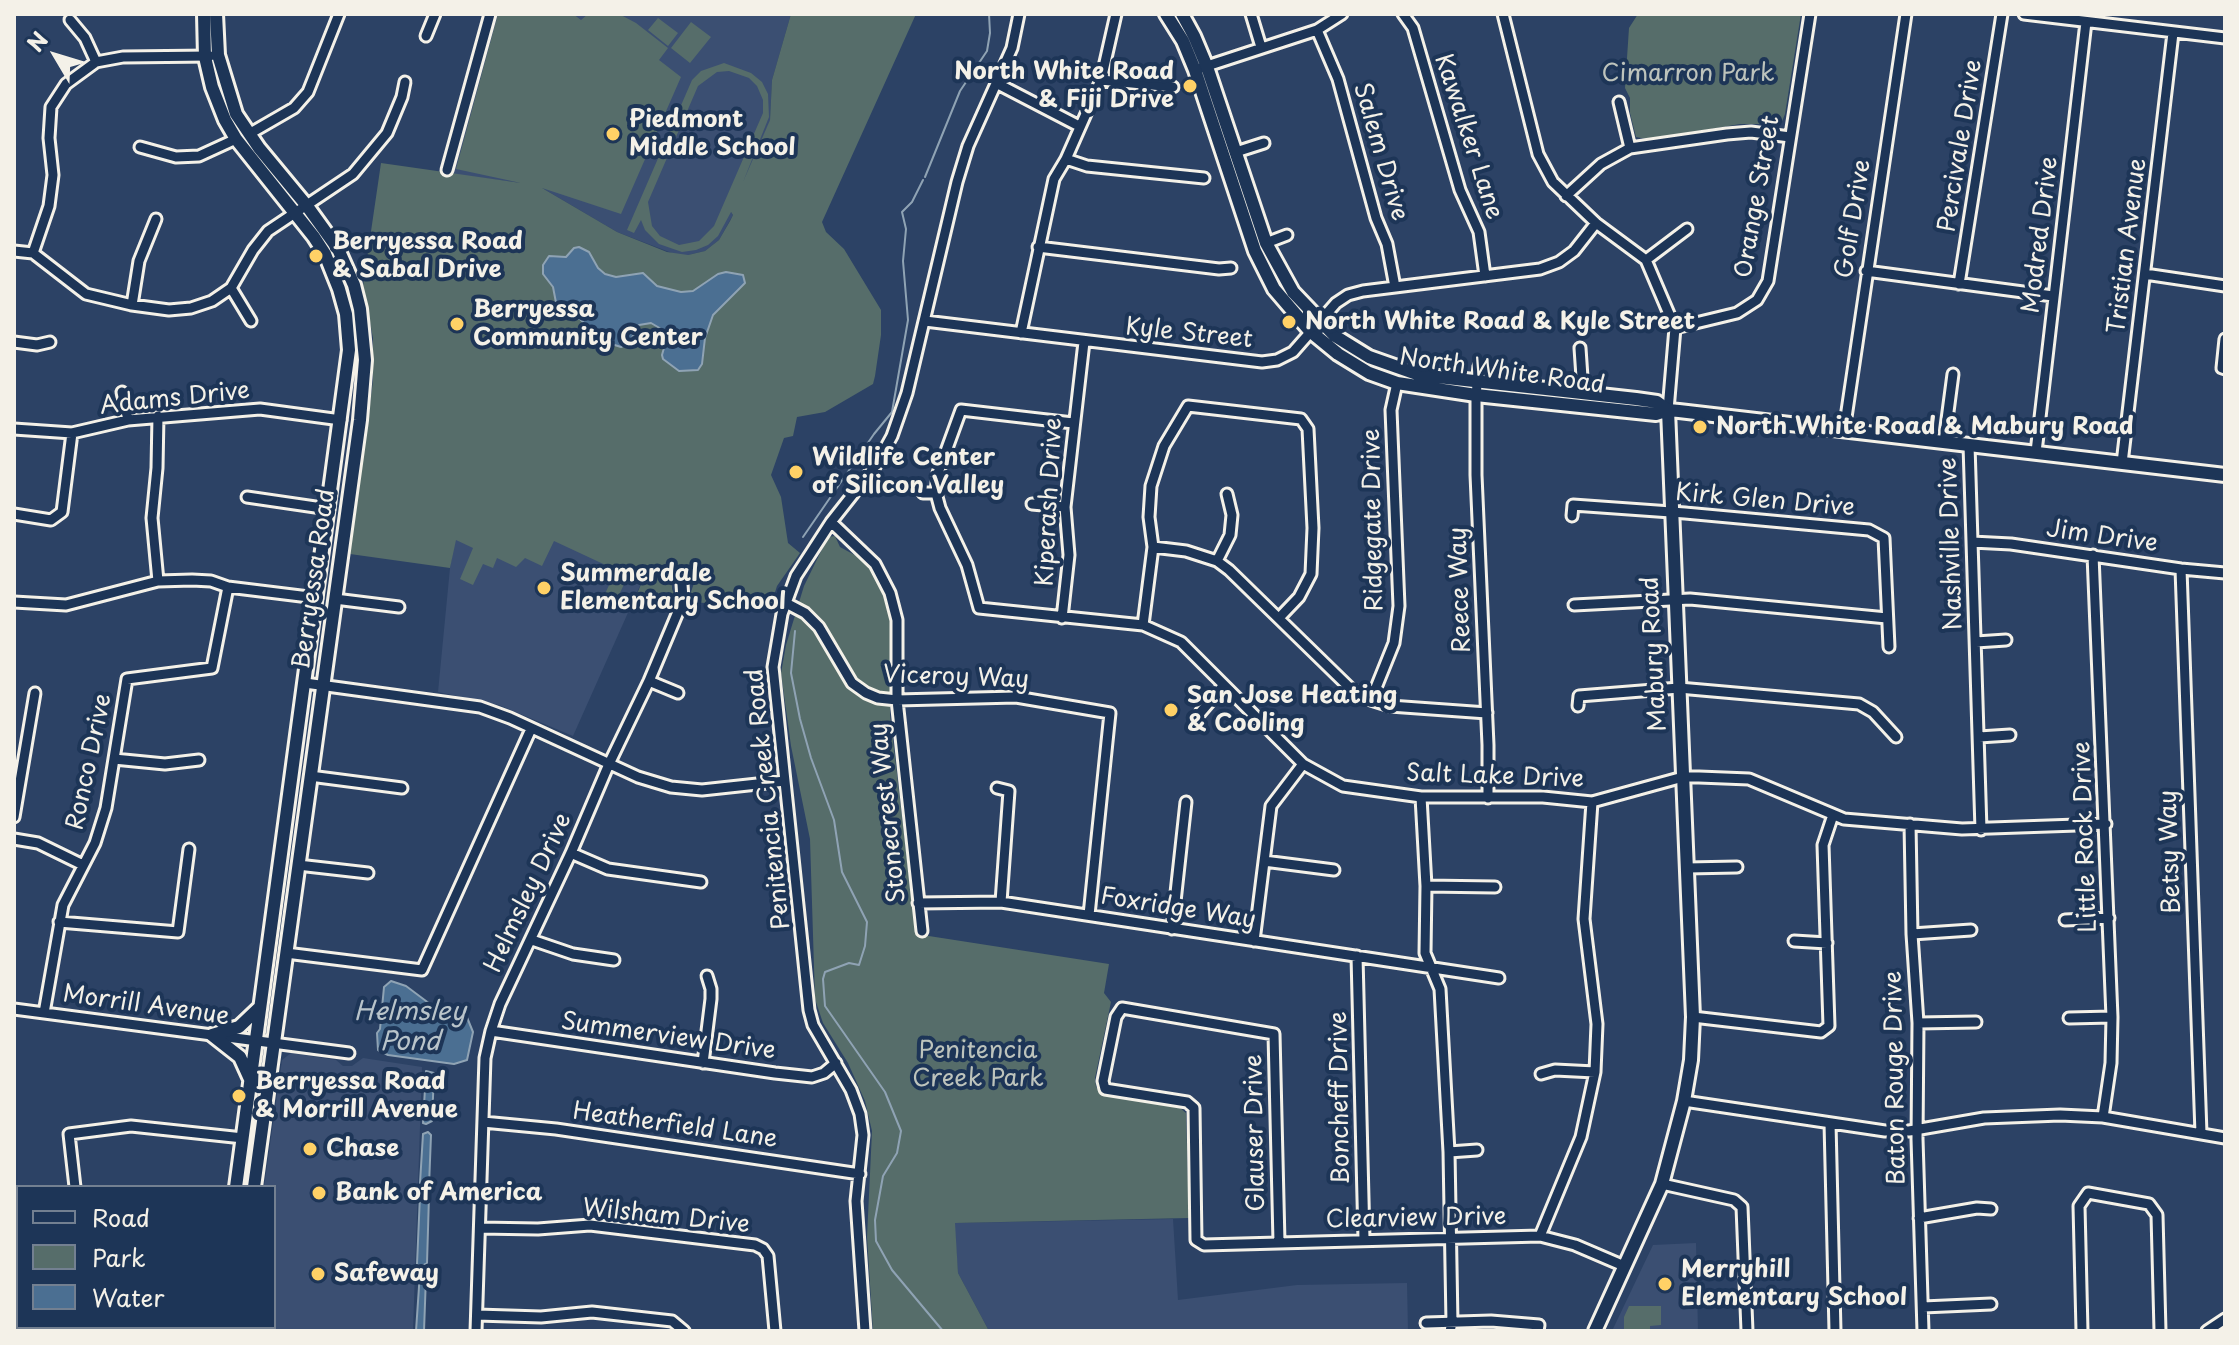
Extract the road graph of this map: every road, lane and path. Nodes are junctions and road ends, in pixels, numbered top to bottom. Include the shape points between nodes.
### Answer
1 (204, 14) edge
2 (216, 14) edge
3 (339, 14) edge
4 (435, 14) edge
5 (490, 14) edge
6 (1019, 14) edge
7 (1116, 14) edge
8 (1166, 14) edge
9 (1182, 14) edge
10 (1251, 14) edge
11 (1342, 14) edge
12 (1403, 14) edge
13 (1503, 14) edge
14 (1810, 14) edge
15 (1906, 14) edge
16 (2002, 14) edge
17 (2024, 14) edge
18 (70, 20) dead end
19 (2086, 22) junction
20 (1317, 30) junction
21 (2173, 33) junction
22 (426, 36) dead end
23 (2225, 38) edge
24 (1261, 47) junction
25 (212, 56) junction
26 (96, 62) junction
27 (1201, 68) junction
28 (1101, 80) junction
29 (405, 82) dead end
30 (998, 84) junction
31 (1173, 87) dead end
32 (1619, 102) dead end
33 (1079, 126) junction
34 (242, 137) junction
35 (1790, 137) junction
36 (1264, 143) dead end
37 (140, 147) dead end
38 (1630, 148) junction
39 (1236, 152) junction
40 (1066, 159) junction
41 (447, 170) dead end
42 (1204, 178) dead end
43 (1566, 196) junction
44 (301, 210) junction
45 (156, 219) dead end
46 (1596, 223) junction
47 (1687, 229) dead end
48 (1287, 235) dead end
49 (1266, 243) junction
50 (1038, 247) junction
51 (14, 251) edge
52 (33, 253) junction
53 (1646, 260) junction
54 (1231, 268) dead end
55 (1866, 271) junction
56 (2145, 274) junction
57 (1485, 276) junction
58 (1959, 284) junction
59 (2225, 286) edge
60 (1395, 287) junction
61 (231, 288) junction
62 (2053, 296) junction
63 (132, 305) junction
64 (251, 321) dead end
65 (925, 321) junction
66 (1314, 326) junction
67 (1675, 328) junction
68 (1021, 333) junction
69 (2225, 339) edge
70 (14, 342) edge
71 (50, 342) dead end
72 (1084, 342) junction
73 (1580, 348) dead end
74 (1479, 366) dead end
75 (2223, 368) edge
76 (1953, 374) dead end
77 (347, 380) junction
78 (1478, 381) junction
79 (1397, 383) junction
80 (122, 392) dead end
81 (1583, 392) junction
82 (1476, 395) junction
83 (1668, 410) junction
84 (158, 416) junction
85 (128, 420) junction
86 (341, 420) junction
87 (360, 420) junction
88 (1073, 423) junction
89 (14, 429) edge
90 (1844, 431) junction
91 (72, 433) junction
92 (1944, 442) junction
93 (1969, 445) junction
94 (2036, 452) junction
95 (2122, 463) junction
96 (2225, 475) edge
97 (923, 493) dead end
98 (936, 493) junction
99 (1227, 494) dead end
100 (247, 497) dead end
101 (348, 498) junction
102 (1032, 504) dead end
103 (1065, 507) junction
104 (329, 509) junction
105 (14, 514) edge
106 (1671, 514) junction
107 (1572, 516) dead end
108 (831, 522) junction
109 (1972, 542) junction
110 (1153, 547) junction
111 (2093, 555) junction
112 (1217, 561) junction
113 (2181, 569) junction
114 (2225, 573) edge
115 (158, 581) junction
116 (682, 584) dead end
117 (228, 587) junction
118 (317, 598) junction
119 (335, 599) junction
120 (1674, 599) junction
121 (14, 602) edge
122 (786, 603) junction
123 (1574, 605) dead end
124 (399, 607) dead end
125 (1062, 618) junction
126 (1279, 618) junction
127 (1887, 618) junction
128 (1143, 625) junction
129 (2006, 640) dead end
130 (1976, 642) junction
131 (1889, 647) dead end
132 (649, 681) junction
133 (305, 683) junction
134 (323, 685) junction
135 (1224, 685) junction
136 (1679, 688) junction
137 (35, 693) dead end
138 (678, 693) dead end
139 (897, 700) junction
140 (1371, 700) junction
141 (1578, 706) dead end
142 (1200, 713) dead end
143 (1487, 713) junction
144 (531, 729) junction
145 (2010, 735) dead end
146 (1896, 737) dead end
147 (1979, 737) junction
148 (114, 759) junction
149 (199, 760) dead end
150 (609, 764) junction
151 (1303, 764) junction
152 (310, 776) junction
153 (1683, 777) junction
154 (785, 781) junction
155 (402, 788) dead end
156 (997, 788) dead end
157 (1421, 797) junction
158 (1488, 798) junction
159 (1186, 802) dead end
160 (1592, 802) junction
161 (1833, 815) junction
162 (14, 817) edge
163 (1910, 824) junction
164 (2106, 824) junction
165 (1981, 830) junction
166 (14, 839) edge
167 (189, 849) dead end
168 (571, 853) junction
169 (1264, 861) junction
170 (83, 865) junction
171 (298, 865) junction
172 (1737, 867) dead end
173 (1687, 868) junction
174 (1334, 870) dead end
175 (368, 873) dead end
176 (701, 882) dead end
177 (1426, 886) junction
178 (1495, 887) dead end
179 (1001, 902) junction
180 (918, 903) junction
181 (1089, 915) junction
182 (2109, 918) junction
183 (2065, 920) dead end
184 (59, 922) junction
185 (1172, 929) junction
186 (1971, 930) dead end
187 (922, 931) dead end
188 (1912, 934) junction
189 (532, 940) junction
190 (1254, 941) junction
191 (1794, 941) dead end
192 (1827, 943) junction
193 (286, 953) junction
194 (1357, 956) junction
195 (614, 960) dead end
196 (1432, 970) junction
197 (707, 976) dead end
198 (1499, 978) dead end
199 (261, 1006) junction
200 (14, 1009) edge
201 (44, 1013) junction
202 (1693, 1017) junction
203 (2112, 1017) junction
204 (2069, 1018) dead end
205 (1976, 1022) dead end
206 (1918, 1023) junction
207 (491, 1031) junction
208 (212, 1035) junction
209 (256, 1041) junction
210 (274, 1044) junction
211 (349, 1053) dead end
212 (703, 1063) junction
213 (836, 1063) junction
214 (1595, 1072) junction
215 (1541, 1074) dead end
216 (251, 1081) junction
217 (1684, 1101) junction
218 (2103, 1117) junction
219 (483, 1122) junction
220 (1830, 1123) junction
221 (1918, 1130) junction
222 (2201, 1133) junction
223 (243, 1138) junction
224 (2225, 1138) edge
225 (1477, 1150) dead end
226 (1449, 1152) junction
227 (860, 1174) junction
228 (1662, 1184) junction
229 (75, 1185) edge
230 (239, 1185) edge
231 (254, 1185) edge
232 (1991, 1209) dead end
233 (1919, 1218) junction
234 (480, 1228) junction
235 (1540, 1236) junction
236 (1364, 1239) junction
237 (1450, 1239) junction
238 (1279, 1242) junction
239 (1204, 1245) joint
240 (1624, 1266) junction
241 (1991, 1304) dead end
242 (1923, 1307) junction
243 (477, 1315) junction
244 (2225, 1319) edge
245 (1426, 1323) dead end
246 (1451, 1327) edge
247 (476, 1331) edge
248 (684, 1331) edge
249 (775, 1331) edge
250 (865, 1331) edge
251 (1538, 1331) edge
252 (1595, 1331) edge
253 (1747, 1331) edge
254 (1835, 1331) edge
255 (1923, 1331) edge
256 (2082, 1331) edge
257 (2160, 1331) edge
258 (2207, 1331) edge

1 - 25 main road, Berryessa Road
2 - 25 main road, Berryessa Road
3 - 34 street via 308,92 294,108
4 - 22 street
5 - 41 street
6 - 30 street, Penitencia Creek Road
7 - 28 street
8 - 27 main road, North White Road
9 - 27 main road, North White Road
10 - 24 street
11 - 20 street
12 - 57 street, Kawalker Lane via 1413,28 1460,190 1479,232
13 - 43 street via 1538,154
14 - 35 street, Orange Street
15 - 55 street, Golf Drive
16 - 58 street, Percivale Drive
17 - 19 street
18 - 26 street
19 - 21 street
19 - 62 street, Modred Drive
20 - 24 street
20 - 60 street, Salem Drive via 1338,79
21 - 23 street
21 - 56 street, Tristian Avenue
24 - 27 street
25 - 26 street
25 - 34 main road, Berryessa Road via 212,87 225,120
26 - 52 street via 66,84 51,107 53,175
27 - 39 main road, North White Road
27 - 66 main road, North White Road via 1255,251 1274,289
28 - 31 street
28 - 33 street
29 - 44 street via 387,133 353,174
30 - 33 street
30 - 65 street, Penitencia Creek Road via 968,146
32 - 38 street
33 - 40 street
34 - 37 street via 199,156 176,157
34 - 44 main road, Berryessa Road
35 - 38 street via 1751,132
35 - 67 street, Orange Street via 1768,281 1757,300 1737,313
36 - 39 street
38 - 43 street via 1601,164
39 - 49 main road, North White Road
40 - 42 street via 1087,166
40 - 50 street via 1054,179
43 - 46 street
44 - 61 street via 268,231
44 - 77 main road, Berryessa Road via 325,254 346,314
44 - 87 main road, Berryessa Road via 338,249 354,285 365,360
45 - 63 street via 139,261
46 - 53 street
46 - 57 street, Kyle Street via 1559,262
47 - 53 street
48 - 49 street
49 - 66 main road, North White Road
50 - 54 street
50 - 68 street
51 - 52 street
52 - 63 street via 86,294
53 - 67 street, Mabury Road
55 - 58 street
55 - 90 street, Golf Drive
56 - 59 street
56 - 95 street, Tristian Avenue
57 - 60 street, Kyle Street
58 - 62 street
60 - 66 street, Kyle Street via 1348,295
61 - 63 street via 191,308
61 - 64 street
62 - 94 street, Modred Drive
65 - 68 street, Kyle Street
65 - 108 street, Penitencia Creek Road via 892,436
66 - 72 street, Kyle Street via 1293,352 1262,362
66 - 78 main road, North White Road via 1394,367
66 - 79 main road, North White Road via 1338,354
67 - 83 street, Mabury Road
68 - 72 street, Kyle Street
69 - 75 street
70 - 71 street
72 - 88 street, Kiperash Drive
73 - 81 street
74 - 78 street, Reece Way
76 - 92 street
77 - 86 main road, Berryessa Road
77 - 87 main road via 351,411
78 - 81 main road, North White Road
78 - 82 street, Reece Way
79 - 82 main road, North White Road
79 - 140 street, Ridgegate Drive via 1391,410 1399,606 1394,643
80 - 85 street
81 - 83 main road, North White Road via 1657,402
82 - 83 main road, North White Road via 1656,414
82 - 143 street, Reece Way
83 - 90 main road, North White Road
83 - 106 main road, Mabury Road
84 - 85 street, Adams Drive
84 - 86 street, Adams Drive via 260,409
84 - 115 street via 152,518
85 - 91 street, Adams Drive
86 - 101 main road via 350,439
86 - 104 main road, Berryessa Road
87 - 101 main road, Berryessa Road
88 - 98 street via 961,410 944,452
88 - 103 street, Kiperash Drive
89 - 91 street, Adams Drive
90 - 92 main road, North White Road
91 - 105 street via 62,512 51,520
92 - 93 main road, North White Road
93 - 94 main road, North White Road
93 - 109 street, Nashville Drive
94 - 95 main road, North White Road
95 - 96 main road, North White Road
97 - 98 street
98 - 125 street, Salt Lake Drive via 979,608
99 - 112 street via 1230,535
100 - 104 street
101 - 119 main road, Berryessa Road
102 - 103 street
103 - 125 street, Kiperash Drive via 1069,555
104 - 118 main road, Berryessa Road
106 - 107 street, Kirk Glen Drive via 1573,505
106 - 120 main road, Mabury Road
106 - 127 street, Kirk Glen Drive via 1869,530 1884,538
108 - 122 street, Penitencia Creek Road via 806,558
108 - 139 street, Stonecrest Way via 875,564 890,593 897,620
109 - 111 street, Jim Drive
109 - 130 street, Nashville Drive
110 - 112 street
110 - 126 street via 1151,486 1164,446 1188,406 1301,419 1308,429 1311,574
110 - 128 street
111 - 113 street, Jim Drive
111 - 164 street, Little Rock Drive
112 - 126 street
113 - 114 street, Jim Drive
113 - 222 street, Betsy Way
115 - 117 street via 211,581
115 - 121 street via 66,605
116 - 132 street, Helmsley Drive via 683,600
117 - 118 street
117 - 148 street, Ronco Drive via 212,668 127,679
118 - 133 main road, Berryessa Road
119 - 124 street
119 - 134 main road, Berryessa Road
120 - 123 street
120 - 127 street
120 - 136 main road, Mabury Road
122 - 139 street, Viceroy Way via 819,627 852,683 866,693
122 - 154 street, Penitencia Creek Road via 773,667
125 - 128 street, Salt Lake Drive
126 - 140 street via 1351,689
127 - 131 street
128 - 135 street, Salt Lake Drive via 1181,642
129 - 130 street, Nashville Drive
130 - 147 street, Nashville Drive
132 - 138 street
132 - 150 street, Helmsley Drive
133 - 134 street
133 - 199 main road, Berryessa Road
134 - 144 street via 480,707
134 - 152 main road, Berryessa Road
135 - 142 street
135 - 151 street, Salt Lake Drive
136 - 141 street via 1579,696
136 - 146 street via 1859,704
136 - 153 main road, Mabury Road
137 - 162 street
139 - 180 street, Stonecrest Way
139 - 181 street, Viceroy Way via 1016,697 1110,713
140 - 143 street
143 - 158 street, Reece Way
144 - 150 street
144 - 193 street via 422,970
145 - 147 street
147 - 165 street, Nashville Drive
148 - 149 street via 165,764
148 - 170 street, Ronco Drive via 106,808
150 - 154 street via 671,787 702,790
150 - 168 street, Helmsley Drive
151 - 157 street, Salt Lake Drive via 1343,786
151 - 169 street via 1271,806
152 - 155 street
152 - 171 main road, Berryessa Road
153 - 160 street, Salt Lake Drive
153 - 161 street, Salt Lake Drive via 1749,779
153 - 173 main road, Mabury Road
154 - 213 street, Penitencia Creek Road via 809,1010
156 - 179 street via 1009,791
157 - 158 street, Salt Lake Drive
157 - 177 street
158 - 160 street, Salt Lake Drive
159 - 185 street
160 - 214 street via 1584,919 1597,1024
161 - 163 street, Salt Lake Drive
161 - 192 street via 1823,845
163 - 165 street, Salt Lake Drive
163 - 188 street, Baton Rouge Drive
164 - 165 street, Salt Lake Drive
164 - 182 street, Little Rock Drive
166 - 170 street via 38,843
167 - 184 street via 178,932
168 - 176 street via 608,869
168 - 189 street, Helmsley Drive
169 - 174 street
169 - 190 street
170 - 184 street, Ronco Drive
171 - 175 street
171 - 193 main road, Berryessa Road
172 - 173 street
173 - 202 main road, Mabury Road
177 - 178 street
177 - 196 street via 1425,953
179 - 180 street, Foxridge Way
179 - 181 street, Foxridge Way
180 - 187 street, Stonecrest Way
181 - 185 street, Foxridge Way
182 - 183 street
182 - 203 street, Little Rock Drive
184 - 201 street, Ronco Drive
185 - 190 street, Foxridge Way
186 - 188 street
188 - 206 street, Baton Rouge Drive
189 - 195 street
189 - 207 street, Helmsley Drive
190 - 194 street, Foxridge Way
191 - 192 street
192 - 202 street via 1829,1026 1821,1032
193 - 210 main road, Berryessa Road
194 - 196 street, Foxridge Way
194 - 236 street, Boncheff Drive
196 - 198 street, Foxridge Way
196 - 226 street via 1440,989
197 - 212 street via 711,999
199 - 208 main road via 239,1027
199 - 209 main road, Berryessa Road
200 - 201 street, Morrill Avenue
201 - 208 street, Morrill Avenue
202 - 217 main road, Mabury Road
203 - 204 street
203 - 218 street, Little Rock Drive
205 - 206 street
206 - 221 street, Baton Rouge Drive
207 - 212 street, Summerview Drive
207 - 219 street, Helmsley Drive
208 - 209 street, Morrill Avenue
208 - 216 main road via 240,1057
209 - 210 street, Morrill Avenue
209 - 216 main road, Berryessa Road
210 - 211 street, Morrill Avenue
210 - 231 main road, Berryessa Road
212 - 213 street, Summerview Drive via 812,1077
213 - 227 street, Penitencia Creek Road via 860,1114
214 - 215 street
214 - 235 street via 1581,1137
216 - 223 main road, Berryessa Road
217 - 220 street
217 - 228 main road, Mabury Road
218 - 221 street via 2025,1115
218 - 222 street
219 - 227 street, Heatherfield Lane
219 - 234 street, Helmsley Drive
220 - 221 street
220 - 254 street
221 - 233 street, Baton Rouge Drive
222 - 224 street
223 - 229 street via 131,1126 69,1134
223 - 230 main road, Berryessa Road
225 - 226 street
226 - 237 street
227 - 250 street, Penitencia Creek Road via 857,1238
228 - 240 main road, Mabury Road
228 - 253 street via 1734,1200 1742,1207
232 - 233 street
233 - 242 street, Baton Rouge Drive
234 - 243 street, Helmsley Drive
234 - 249 street, Wilsham Drive via 590,1225 755,1245 768,1256
235 - 237 street, Clearview Drive
235 - 240 street, Clearview Drive
236 - 237 street, Clearview Drive
236 - 238 street, Clearview Drive
237 - 246 street
238 - 239 street, Clearview Drive
238 - 239 street, Glauser Drive via 1274,1034 1122,1008 1116,1017 1105,1089 1187,1102 1194,1108 1196,1240
240 - 252 main road, Mabury Road
241 - 242 street
242 - 255 street, Baton Rouge Drive
243 - 247 street, Helmsley Drive
243 - 248 street via 592,1312 672,1321
244 - 258 street
245 - 246 street
246 - 251 street via 1491,1321 1539,1325
256 - 257 street via 2079,1206 2088,1193 2149,1204 2157,1215

